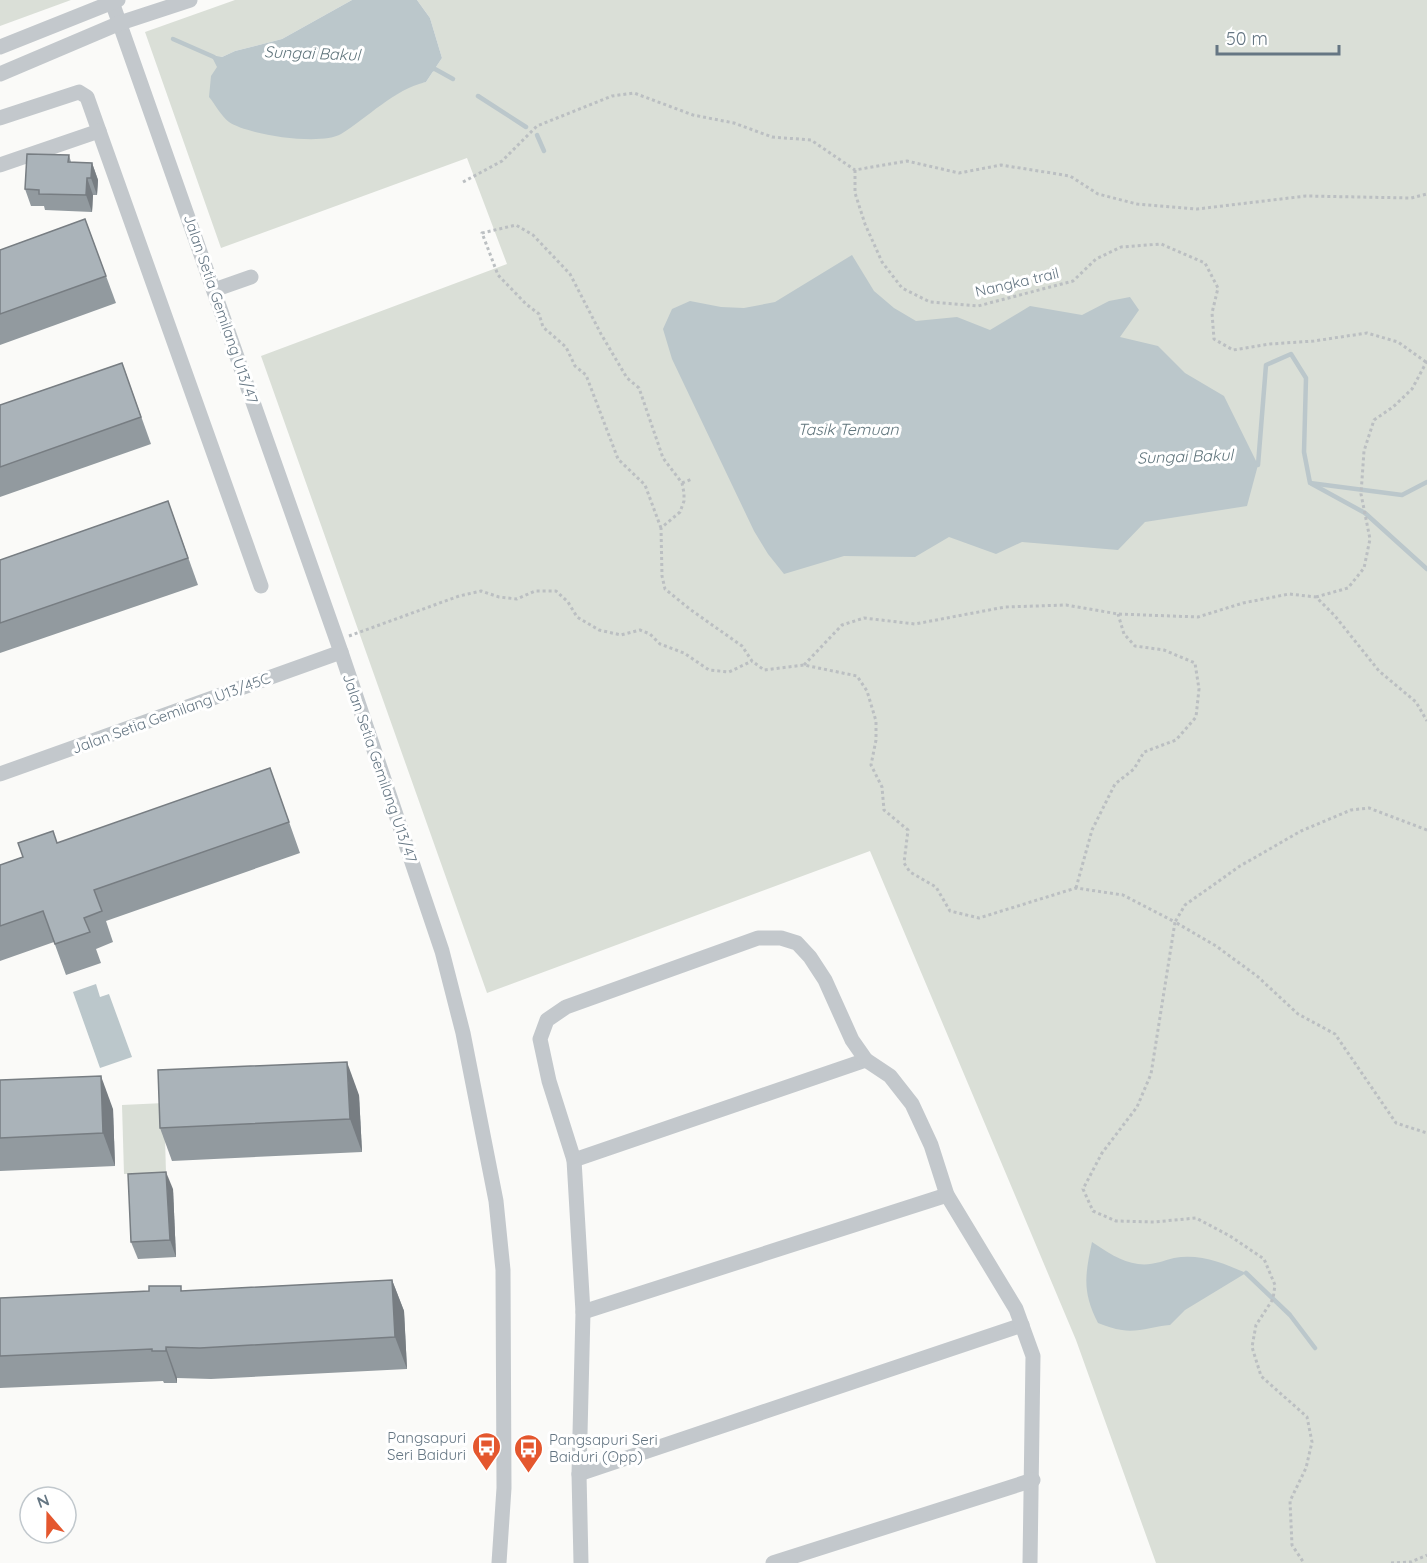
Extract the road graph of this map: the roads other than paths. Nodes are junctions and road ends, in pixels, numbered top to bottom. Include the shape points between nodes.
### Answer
1 (190, 0) edge
2 (115, 1) edge
3 (120, 23) junction
4 (0, 47) edge
5 (0, 74) edge
6 (0, 118) edge
7 (99, 131) junction
8 (0, 165) edge
9 (251, 277) dead end
10 (214, 290) junction
11 (261, 586) dead end
12 (339, 646) junction
13 (0, 774) edge
14 (866, 1060) junction
15 (574, 1160) junction
16 (947, 1195) junction
17 (583, 1312) junction
18 (1022, 1325) junction
19 (579, 1474) junction
20 (1032, 1480) junction
21 (500, 1563) edge
22 (581, 1563) edge
23 (774, 1563) edge
24 (1030, 1563) edge

1 - 3 street
2 - 3 street, Jalan Setia Gemilang U13/47
2 - 4 street
3 - 5 street
3 - 10 street, Jalan Setia Gemilang U13/47
6 - 7 street via 79,92 87,97
7 - 8 street
7 - 11 street
9 - 10 street
10 - 12 street, Jalan Setia Gemilang U13/47
12 - 13 street, Jalan Setia Gemilang U13/45C
12 - 21 street, Jalan Setia Gemilang U13/47 via 442,951 496,1201 503,1270 504,1488
14 - 15 street
14 - 15 street via 810,957 796,943 781,938 758,938 566,1007 547,1020 540,1039
14 - 16 street via 890,1076 912,1104 932,1145
15 - 17 street
16 - 17 street
16 - 18 street
17 - 19 street
18 - 19 street
18 - 20 street via 1034,1356
19 - 22 street
20 - 23 street
20 - 24 street

